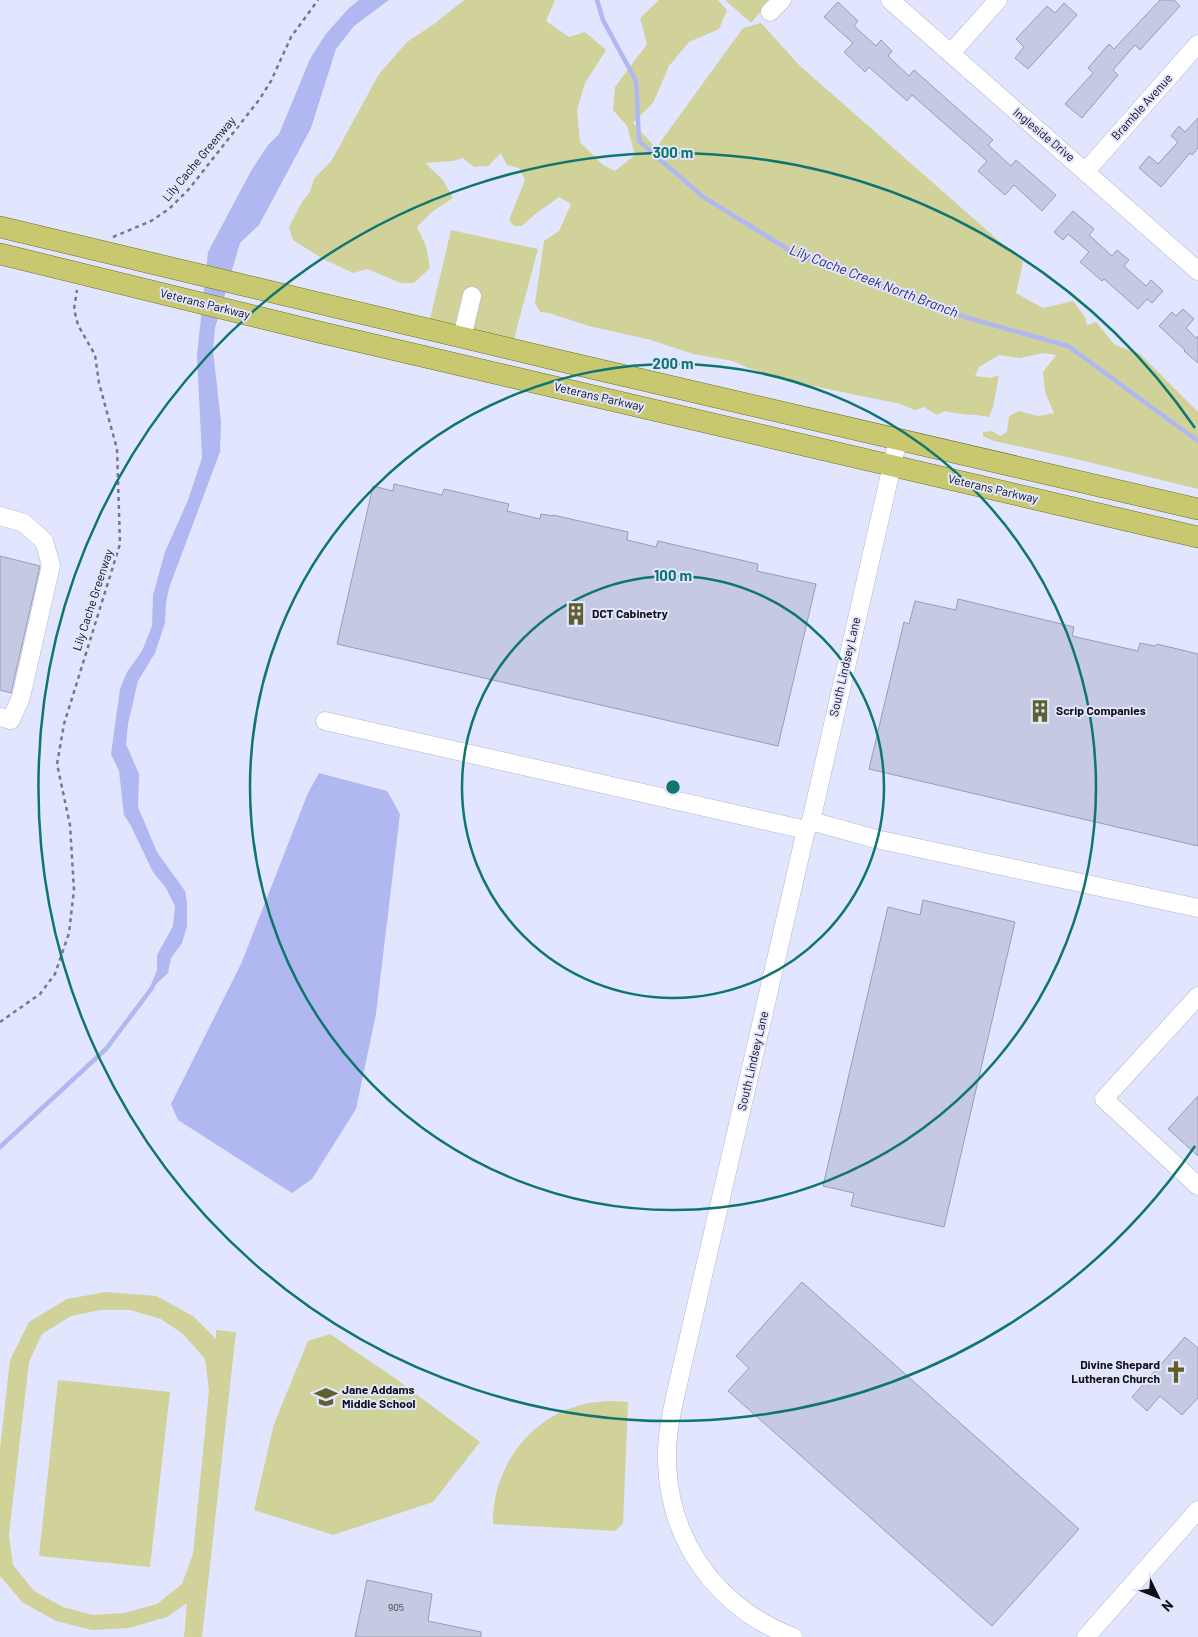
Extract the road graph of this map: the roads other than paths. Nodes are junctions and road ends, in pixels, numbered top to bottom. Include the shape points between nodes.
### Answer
1 (890, 0) edge
2 (998, 0) edge
3 (1198, 44) edge
4 (951, 53) junction
5 (1086, 171) junction
6 (0, 227) edge
7 (0, 254) edge
8 (1198, 271) edge
9 (472, 296) dead end
10 (462, 338) junction
11 (898, 439) junction
12 (892, 465) junction
13 (1198, 509) edge
14 (0, 516) edge
15 (1198, 537) edge
16 (5, 718) edge
17 (325, 721) dead end
18 (809, 826) junction
19 (1198, 908) edge
20 (1198, 996) edge
21 (1198, 1186) edge
22 (1198, 1510) edge
23 (793, 1637) edge
24 (1086, 1637) edge

1 - 4 street, Ingleside Drive
2 - 4 street
3 - 5 street, Bramble Avenue
4 - 5 street, Ingleside Drive
5 - 8 street, Ingleside Drive
6 - 10 main road
7 - 12 main road, Veterans Parkway
9 - 10 street
10 - 11 main road
11 - 12 street, South Lindsey Lane
11 - 13 main road
12 - 15 main road, Veterans Parkway
12 - 18 street, South Lindsey Lane
14 - 16 street via 24,523 44,541 51,565 21,697
17 - 18 street
18 - 19 street
18 - 23 street, South Lindsey Lane via 674,1401 668,1431 667,1463 683,1534 709,1578 742,1611
20 - 21 street via 1104,1099
22 - 24 street

